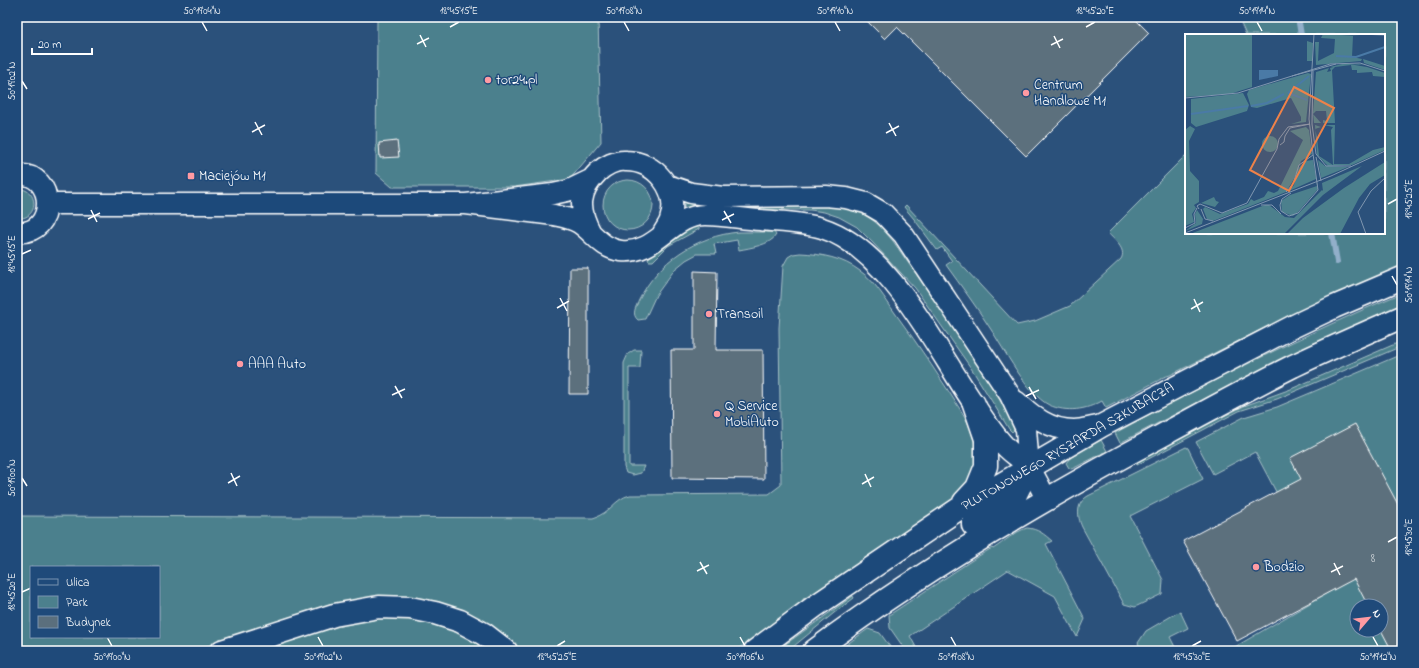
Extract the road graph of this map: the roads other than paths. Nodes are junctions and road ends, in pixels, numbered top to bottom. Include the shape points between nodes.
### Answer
1 (17, 175) edge
2 (592, 179) junction
3 (667, 185) junction
4 (48, 204) junction
5 (466, 204) junction
6 (17, 232) edge
7 (591, 233) junction
8 (663, 233) junction
9 (1402, 278) edge
10 (1402, 317) edge
11 (1010, 395) junction
12 (974, 404) junction
13 (1101, 426) junction
14 (1029, 468) junction
15 (1046, 499) junction
16 (957, 510) junction
17 (222, 651) edge
18 (506, 651) edge
19 (755, 651) edge
20 (804, 651) edge
21 (814, 651) edge

1 - 4 street via 28,176 43,187
2 - 3 street via 603,168 625,161 650,167 660,174
2 - 5 street via 567,191 553,194
2 - 7 street via 583,194 582,206 584,220
3 - 8 street via 672,199 672,209
3 - 11 street via 691,194 723,197 826,196 866,202 883,213 903,234
4 - 5 street
4 - 6 street via 42,221 36,227
5 - 7 street via 554,214 580,224
7 - 8 street via 599,241 621,251 633,251 647,246
8 - 12 street via 690,217 713,215 822,228 844,238 864,252 888,276 908,302
9 - 13 street, PLUTONOWEGO RYSZARDA SZKUBACZA via 1292,327
10 - 15 street via 1292,366
11 - 13 street via 1037,419 1053,427 1073,430
11 - 14 street via 1026,429
12 - 14 street via 1003,445
12 - 16 street via 986,439 986,466 977,488
13 - 14 street, PLUTONOWEGO RYSZARDA SZKUBACZA
14 - 15 street
14 - 16 street, PLUTONOWEGO RYSZARDA SZKUBACZA
14 - 20 street via 1016,494 1005,504 879,588
15 - 21 street via 945,560
16 - 19 street, PLUTONOWEGO RYSZARDA SZKUBACZA via 814,607
17 - 18 street via 334,615 379,607 410,608 460,621 484,634

